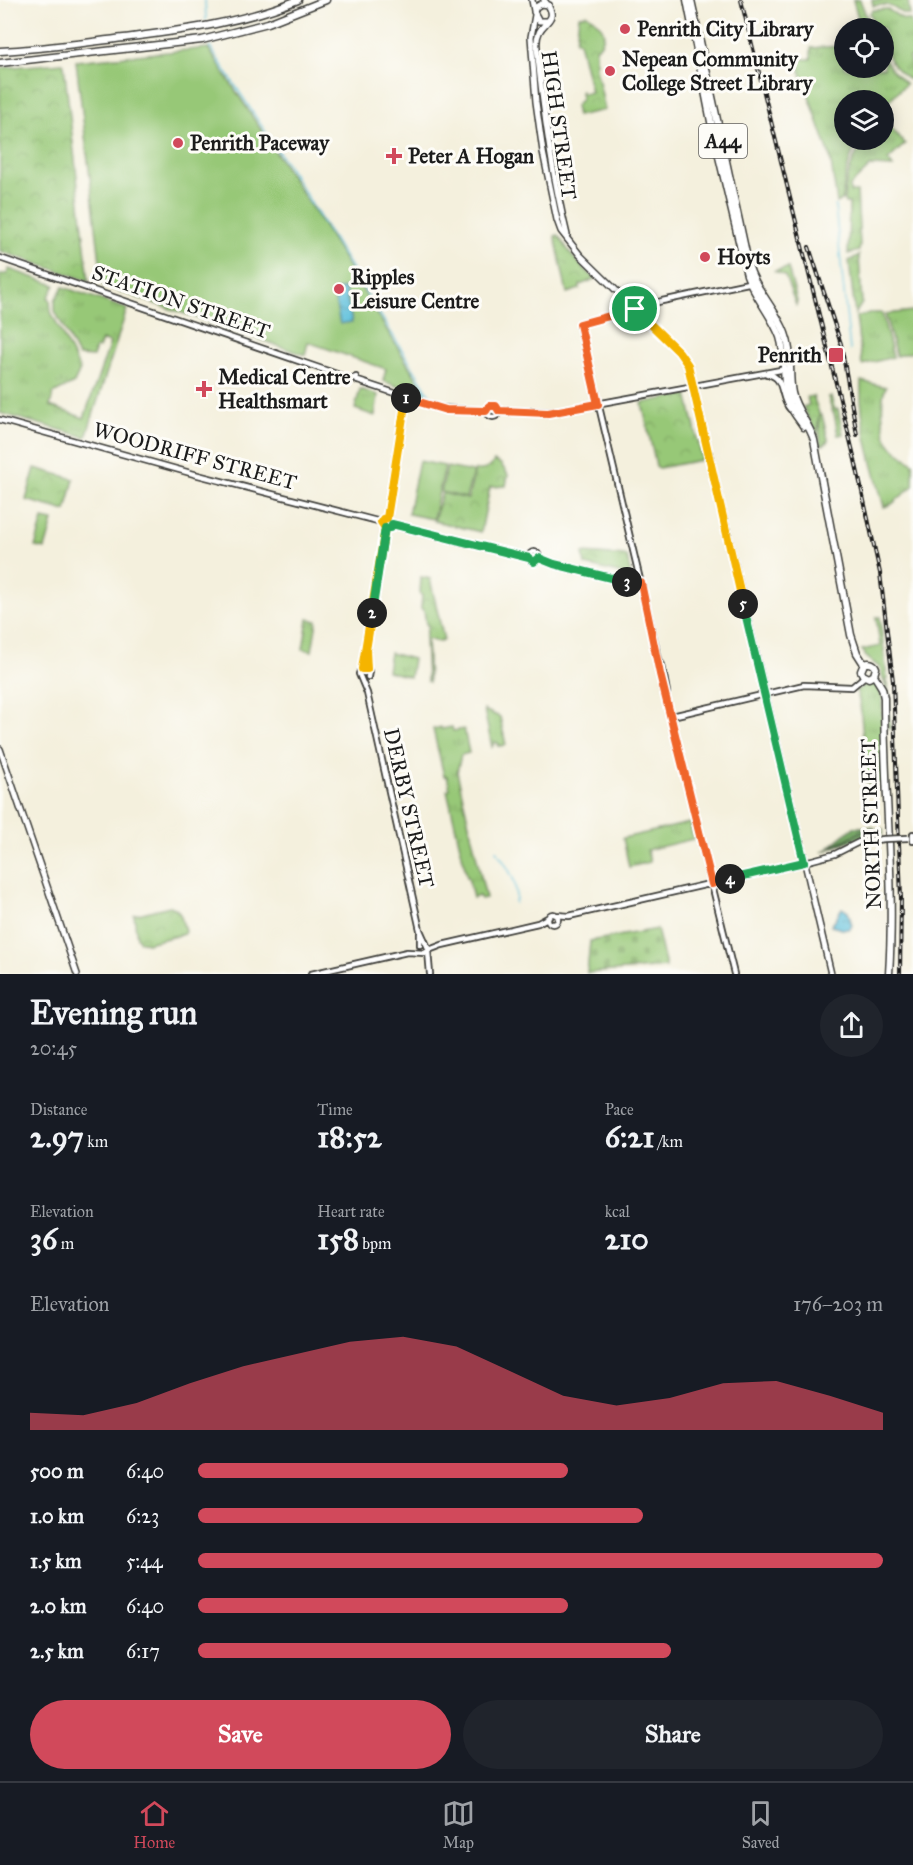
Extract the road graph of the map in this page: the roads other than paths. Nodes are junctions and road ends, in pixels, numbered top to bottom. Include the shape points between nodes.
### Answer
1 (298, 0) edge
2 (326, 0) edge
3 (532, 0) edge
4 (689, 0) edge
5 (547, 2) edge
6 (535, 14) junction
7 (549, 20) junction
8 (70, 45) junction
9 (0, 51) edge
10 (71, 56) junction
11 (0, 63) edge
12 (567, 237) junction
13 (0, 258) edge
14 (752, 282) junction
15 (635, 309) junction
16 (787, 368) junction
17 (762, 373) junction
18 (693, 386) junction
19 (406, 397) junction
20 (598, 404) junction
21 (486, 411) junction
22 (499, 411) junction
23 (794, 413) junction
24 (0, 420) edge
25 (814, 446) junction
26 (387, 518) junction
27 (381, 522) junction
28 (392, 524) junction
29 (385, 528) junction
30 (641, 583) junction
31 (864, 664) junction
32 (364, 669) junction
33 (874, 675) junction
34 (865, 676) junction
35 (360, 677) junction
36 (368, 677) junction
37 (367, 693) junction
38 (765, 694) junction
39 (672, 716) junction
40 (0, 749) edge
41 (911, 837) edge
42 (804, 862) junction
43 (712, 884) junction
44 (556, 915) junction
45 (569, 916) junction
46 (549, 917) junction
47 (558, 922) junction
48 (538, 923) junction
49 (550, 924) junction
50 (420, 930) junction
51 (420, 946) junction
52 (428, 948) junction
53 (407, 952) junction
54 (422, 953) junction
55 (429, 967) junction
56 (77, 974) edge
57 (311, 974) edge
58 (430, 974) edge
59 (734, 974) edge
60 (831, 974) edge
61 (889, 974) edge

1 - 8 main road via 212,26
2 - 10 main road via 279,20 226,35
3 - 6 main road, HIGH STREET
4 - 14 main road, A44
5 - 6 main road via 538,5
5 - 7 main road via 553,13
6 - 7 main road via 542,22
6 - 12 main road, HIGH STREET via 531,37 541,137 554,212
7 - 12 main road, HIGH STREET via 540,29 537,45 550,150
8 - 9 main road
8 - 10 main road
10 - 11 main road
12 - 15 main road, HIGH STREET
13 - 19 street, STATION STREET
14 - 15 street
14 - 16 main road, A44 via 780,336
15 - 18 main road, HIGH STREET via 684,358
15 - 20 street via 581,323
16 - 17 street
16 - 23 main road, A44 via 787,397
16 - 25 main road, A44 via 795,403 810,428
17 - 18 street
17 - 23 street via 778,378 786,405
18 - 20 street
18 - 38 main road, HIGH STREET
19 - 21 street via 446,410
19 - 26 street
20 - 22 street via 548,413
20 - 30 street
21 - 22 street via 492,405
21 - 22 street via 492,417
23 - 25 main road, A44
24 - 27 street, WOODRIFF STREET
25 - 31 main road, A44 via 851,635
26 - 27 street
26 - 28 street
27 - 29 street
28 - 29 street
28 - 30 street via 529,558 534,552 539,558 584,572
29 - 32 street
30 - 39 street
31 - 33 main road, A44 via 873,664
31 - 34 main road, A44 via 861,670
32 - 35 street
32 - 36 street, DERBY STREET via 369,672
33 - 34 main road
33 - 61 main road, NORTH STREET / A44 via 884,698
34 - 38 street via 852,687 806,685
35 - 36 street
35 - 37 street, DERBY STREET
36 - 37 street, DERBY STREET
37 - 50 street, DERBY STREET
38 - 39 street
38 - 42 main road, HIGH STREET
39 - 43 street
40 - 56 main road
41 - 42 street, bridge via 863,841
42 - 43 street
42 - 60 main road, HIGH STREET
43 - 45 street
43 - 59 street
44 - 45 street
44 - 46 street
44 - 47 street
45 - 47 street
46 - 48 street
46 - 49 street
47 - 49 street
48 - 49 street
48 - 52 street
50 - 51 street, DERBY STREET
50 - 52 street, DERBY STREET
51 - 52 street
51 - 53 street
51 - 54 street, DERBY STREET
52 - 54 street
52 - 55 street, DERBY STREET
53 - 54 street
53 - 57 street
54 - 55 street, DERBY STREET
55 - 58 street, DERBY STREET

